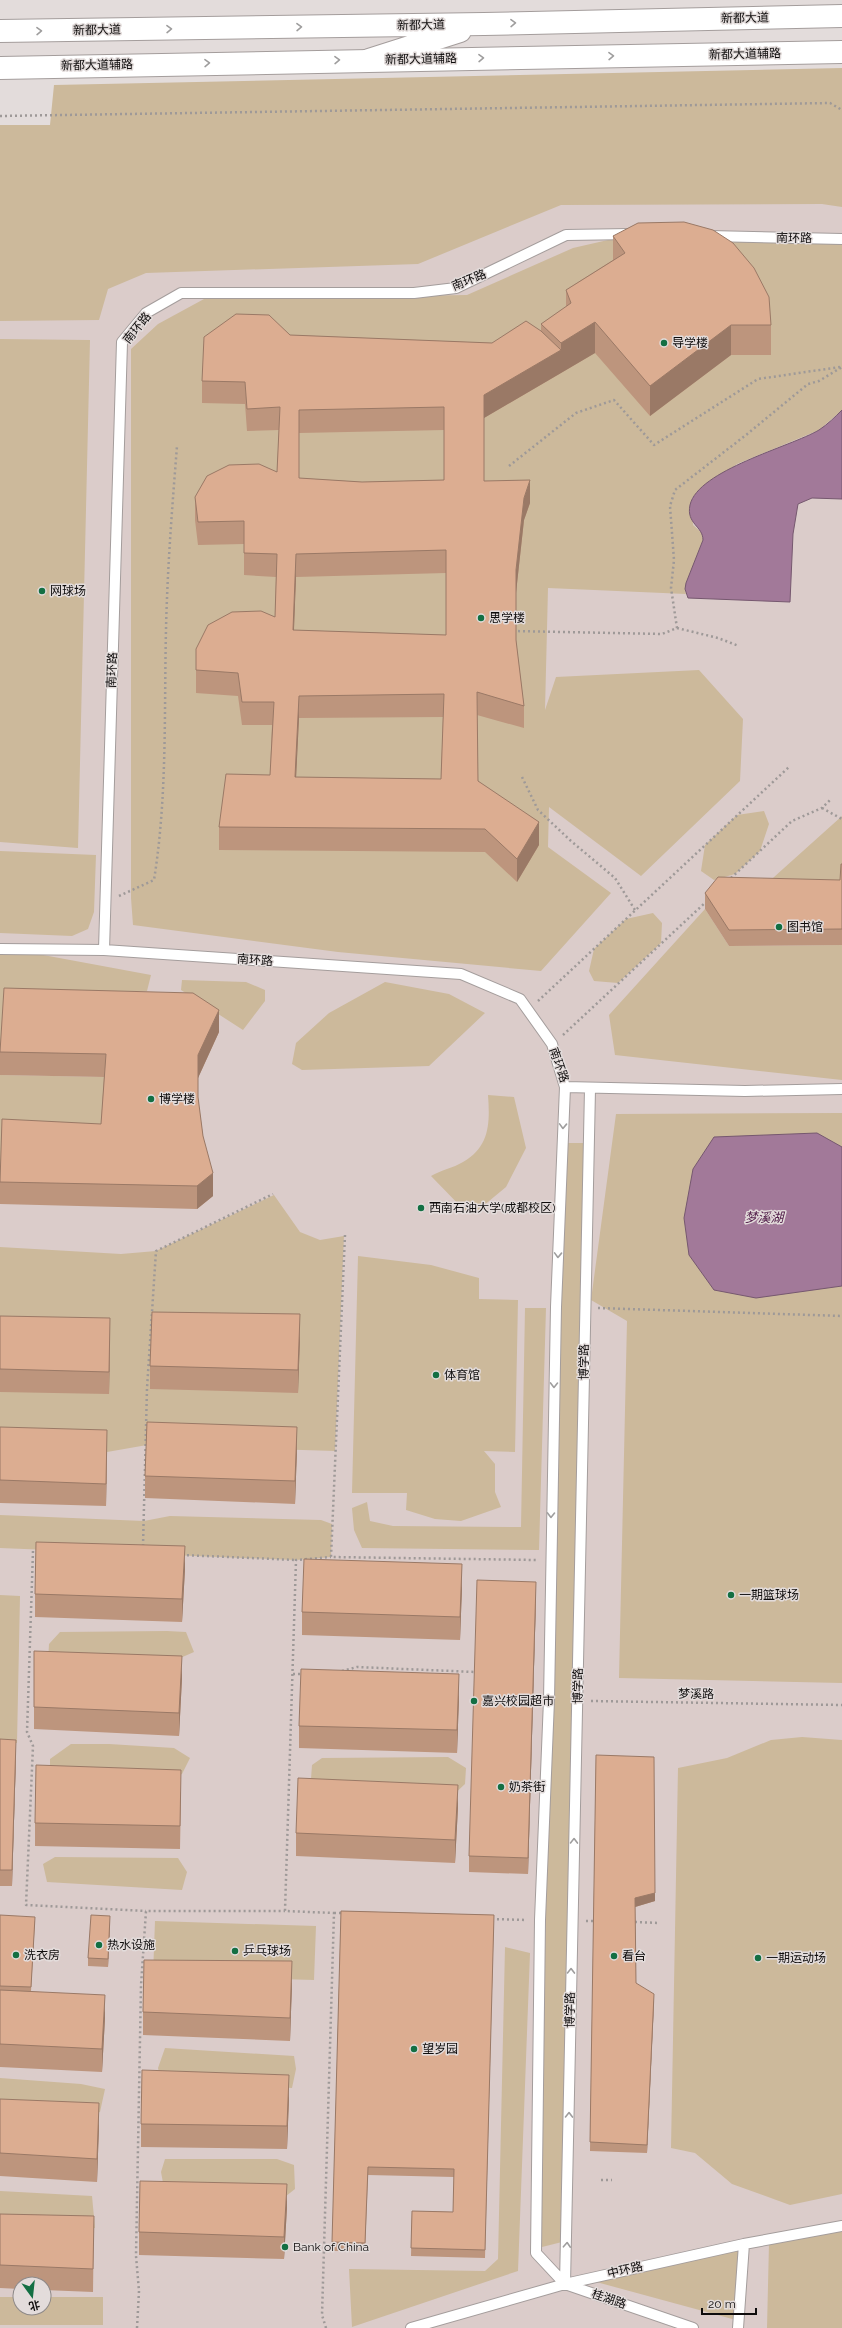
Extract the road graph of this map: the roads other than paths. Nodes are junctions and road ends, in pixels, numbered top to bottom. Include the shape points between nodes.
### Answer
1 (842, 16) edge
2 (484, 24) junction
3 (0, 32) edge
4 (842, 52) edge
5 (370, 60) junction
6 (0, 68) edge
7 (645, 234) edge
8 (700, 235) edge
9 (842, 239) edge
10 (0, 949) edge
11 (104, 950) junction
12 (565, 1087) junction
13 (590, 1089) junction
14 (842, 1089) edge
15 (842, 2226) edge
16 (744, 2244) junction
17 (565, 2284) junction
18 (411, 2328) edge
19 (693, 2328) edge
20 (738, 2328) edge

2 -> 1 main road, 新都大道
3 -> 2 main road, 新都大道
2 - 5 main road
5 -> 4 main road, 新都大道辅路
6 -> 5 main road, 新都大道辅路
7 - 11 lane, 南环路 via 566,235 456,288 414,293 181,292 146,313 122,342
8 - 9 lane, 南环路
10 - 11 lane
11 - 12 lane, 南环路 via 462,974 520,999 552,1044
12 - 13 lane, 南环路
12 -> 17 lane, 桂湖路 via 556,1307 549,1700 540,1920 536,2253
13 - 14 lane, 南环路
17 -> 13 lane, 博学路
15 - 16 lane, 中环路
16 - 17 lane, 中环路
16 - 20 lane
17 - 18 lane, 中环路
17 - 19 lane, 桂湖路

